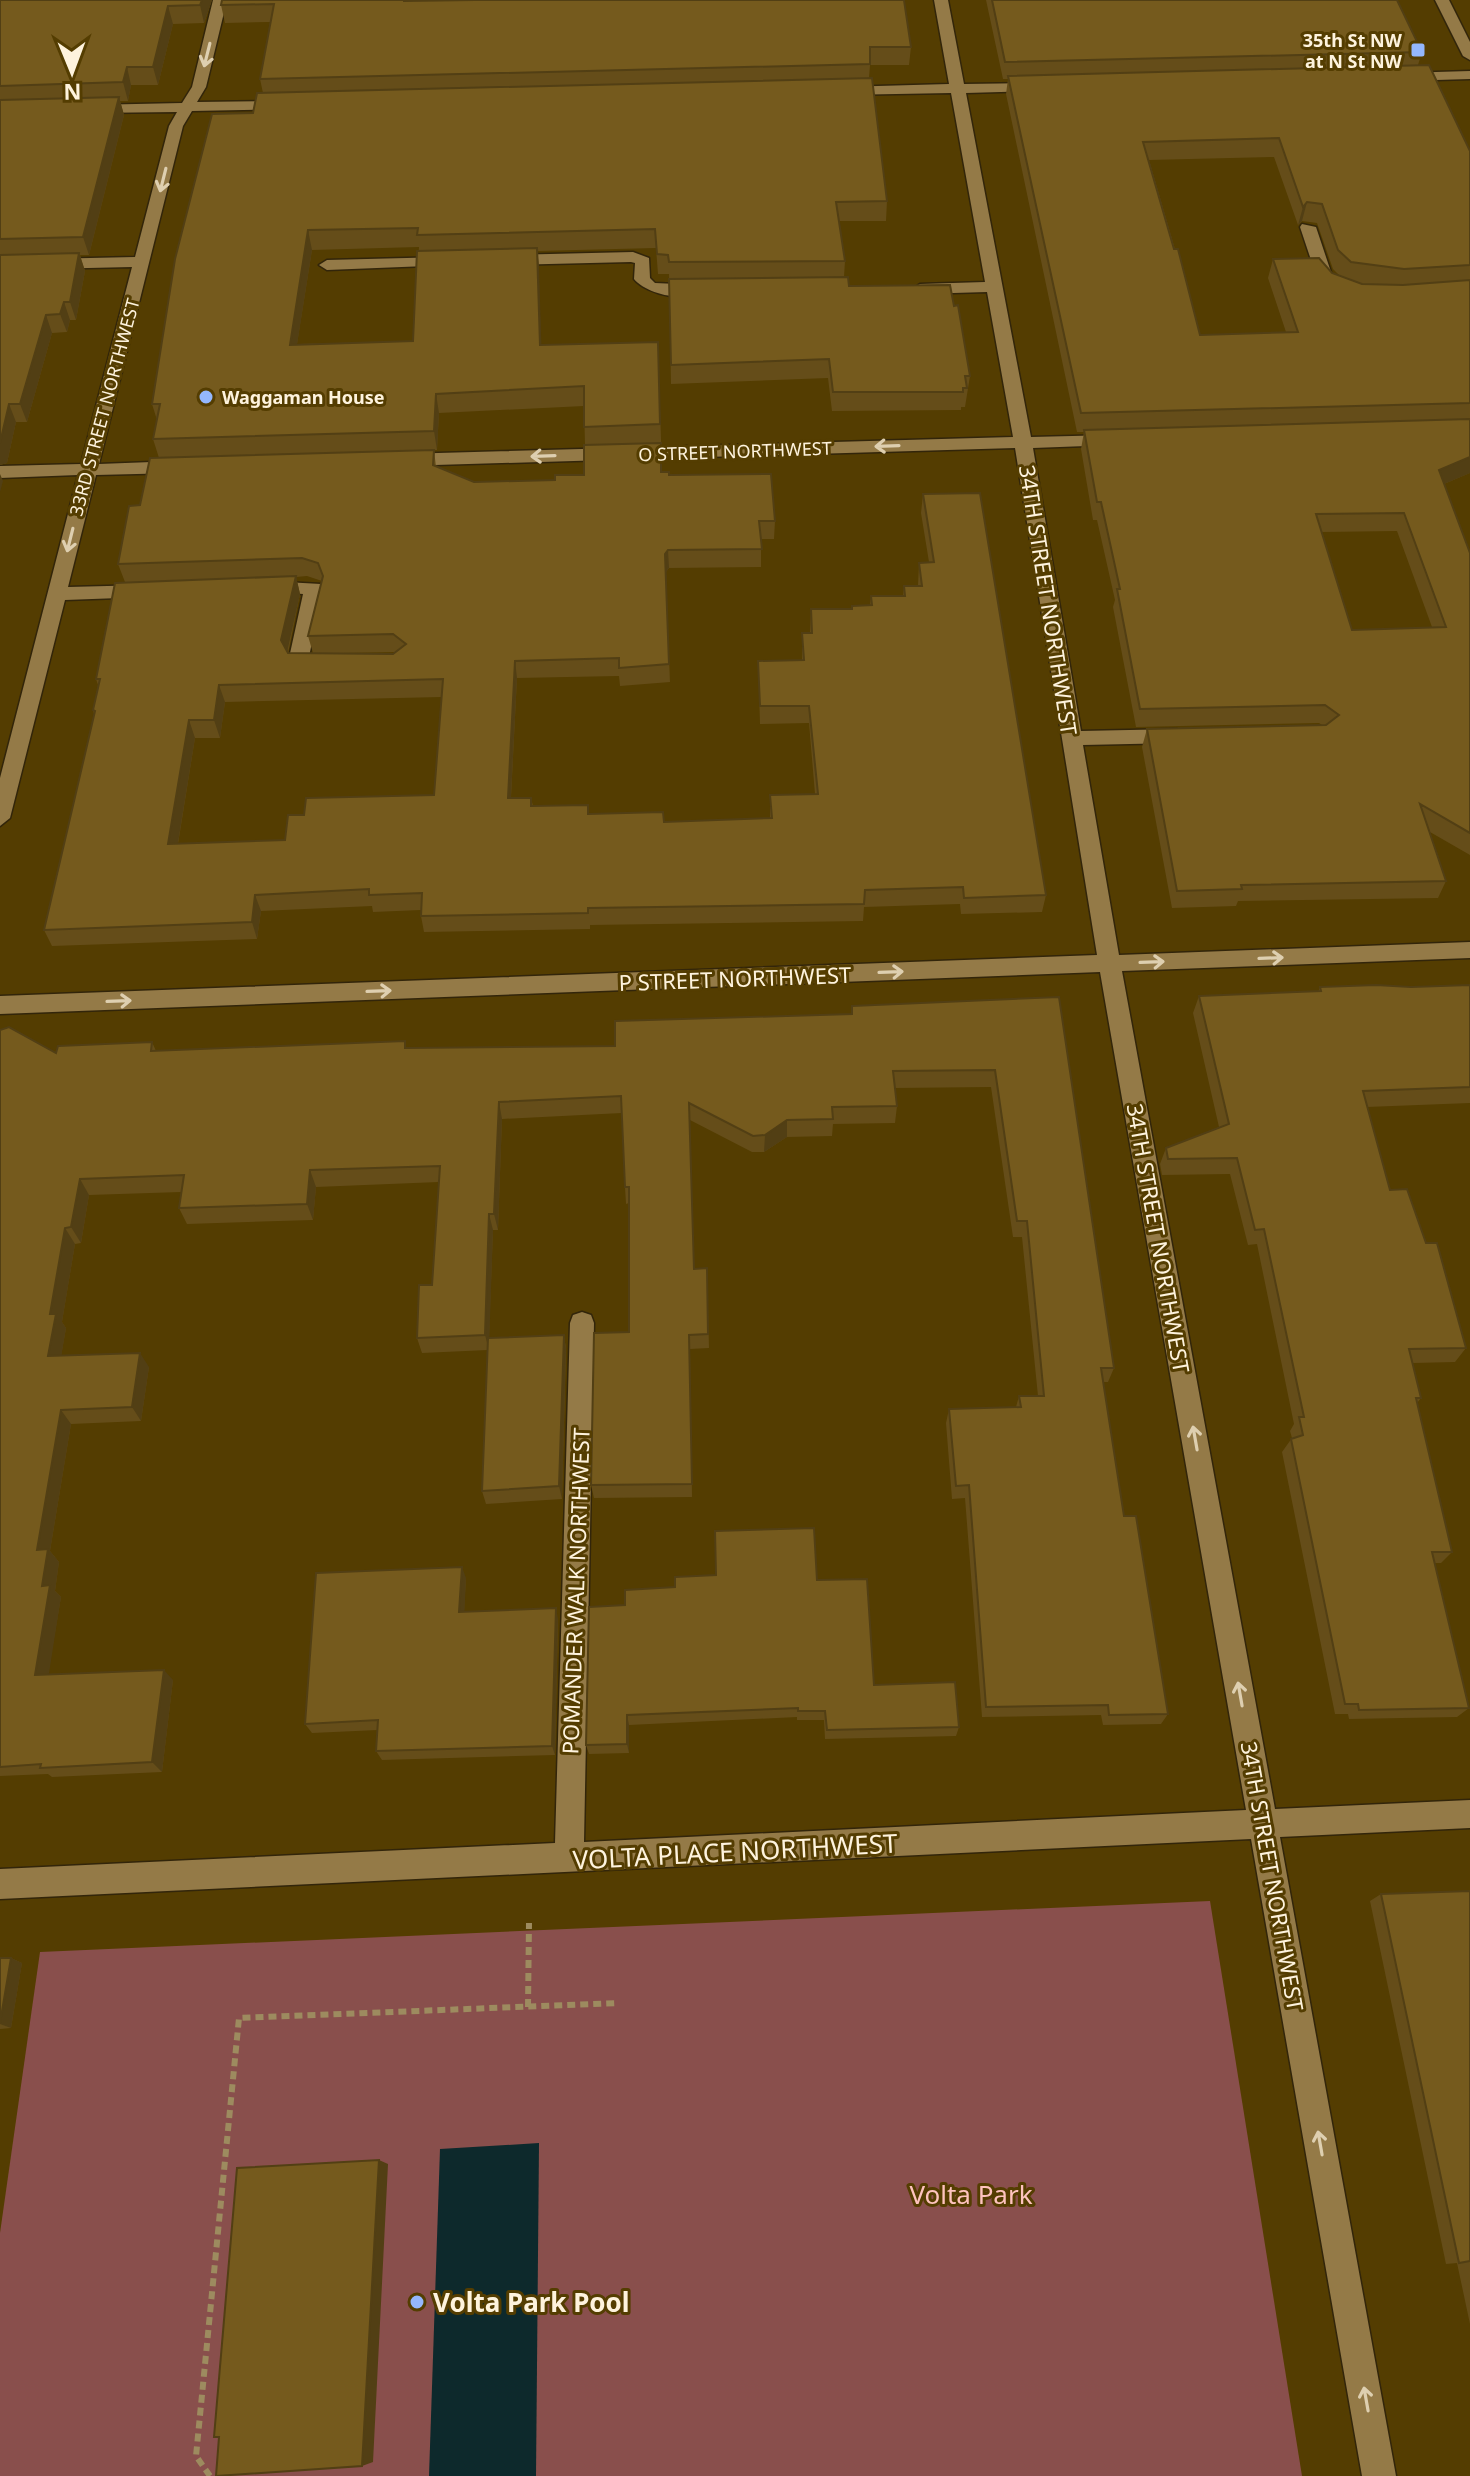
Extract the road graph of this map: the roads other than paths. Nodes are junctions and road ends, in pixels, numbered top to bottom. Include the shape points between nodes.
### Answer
1 (220, 0) edge
2 (941, 0) edge
3 (1442, 0) edge
4 (1470, 56) edge
5 (1470, 75) edge
6 (1390, 77) edge
7 (1056, 86) edge
8 (957, 89) junction
9 (829, 92) edge
10 (310, 104) edge
11 (188, 107) junction
12 (73, 109) edge
13 (1308, 227) edge
14 (495, 261) edge
15 (142, 262) junction
16 (464, 262) edge
17 (0, 265) edge
18 (327, 265) dead end
19 (993, 287) junction
20 (898, 289) edge
21 (711, 290) edge
22 (1354, 294) edge
23 (1128, 439) edge
24 (1023, 442) junction
25 (377, 461) edge
26 (202, 466) edge
27 (87, 469) junction
28 (0, 472) edge
29 (245, 587) edge
30 (169, 590) edge
31 (57, 594) junction
32 (342, 664) edge
33 (1199, 735) edge
34 (1072, 738) junction
35 (0, 818) edge
36 (1470, 950) edge
37 (1110, 964) junction
38 (0, 1005) edge
39 (582, 1323) dead end
40 (1470, 1814) edge
41 (1263, 1824) junction
42 (569, 1859) junction
43 (0, 1884) edge
44 (1379, 2476) edge

1 -> 11 street, 33RD STREET NORTHWEST via 199,87
2 - 8 street, 34TH STREET NORTHWEST
3 - 4 street
5 - 6 street
7 - 8 street
8 - 9 street
8 - 19 street, 34TH STREET NORTHWEST
10 - 11 street
11 - 12 street
11 -> 15 street, 33RD STREET NORTHWEST via 176,126
13 - 22 street via 1323,272 1335,288
14 - 21 street via 633,257 643,261 642,279 649,286
15 - 17 street
15 - 27 street, 33RD STREET NORTHWEST
16 - 18 street
19 - 20 street
19 - 24 street, 34TH STREET NORTHWEST
23 - 24 street, O STREET NORTHWEST
24 -> 25 street, O STREET NORTHWEST
24 - 34 street, 34TH STREET NORTHWEST
26 - 27 street
27 - 28 street
27 -> 31 street, 33RD STREET NORTHWEST
29 - 32 street via 314,588 299,658 302,664
30 - 31 street
31 - 35 street, 33RD STREET NORTHWEST
33 - 34 street
34 - 37 street, 34TH STREET NORTHWEST
37 -> 36 street, P STREET NORTHWEST
38 -> 37 street, P STREET NORTHWEST
41 -> 37 street, 34TH STREET NORTHWEST
39 - 42 street, POMANDER WALK NORTHWEST
40 - 41 street, VOLTA PLACE NORTHWEST
41 - 42 street, VOLTA PLACE NORTHWEST
44 -> 41 street, 34TH STREET NORTHWEST
42 - 43 street, VOLTA PLACE NORTHWEST

